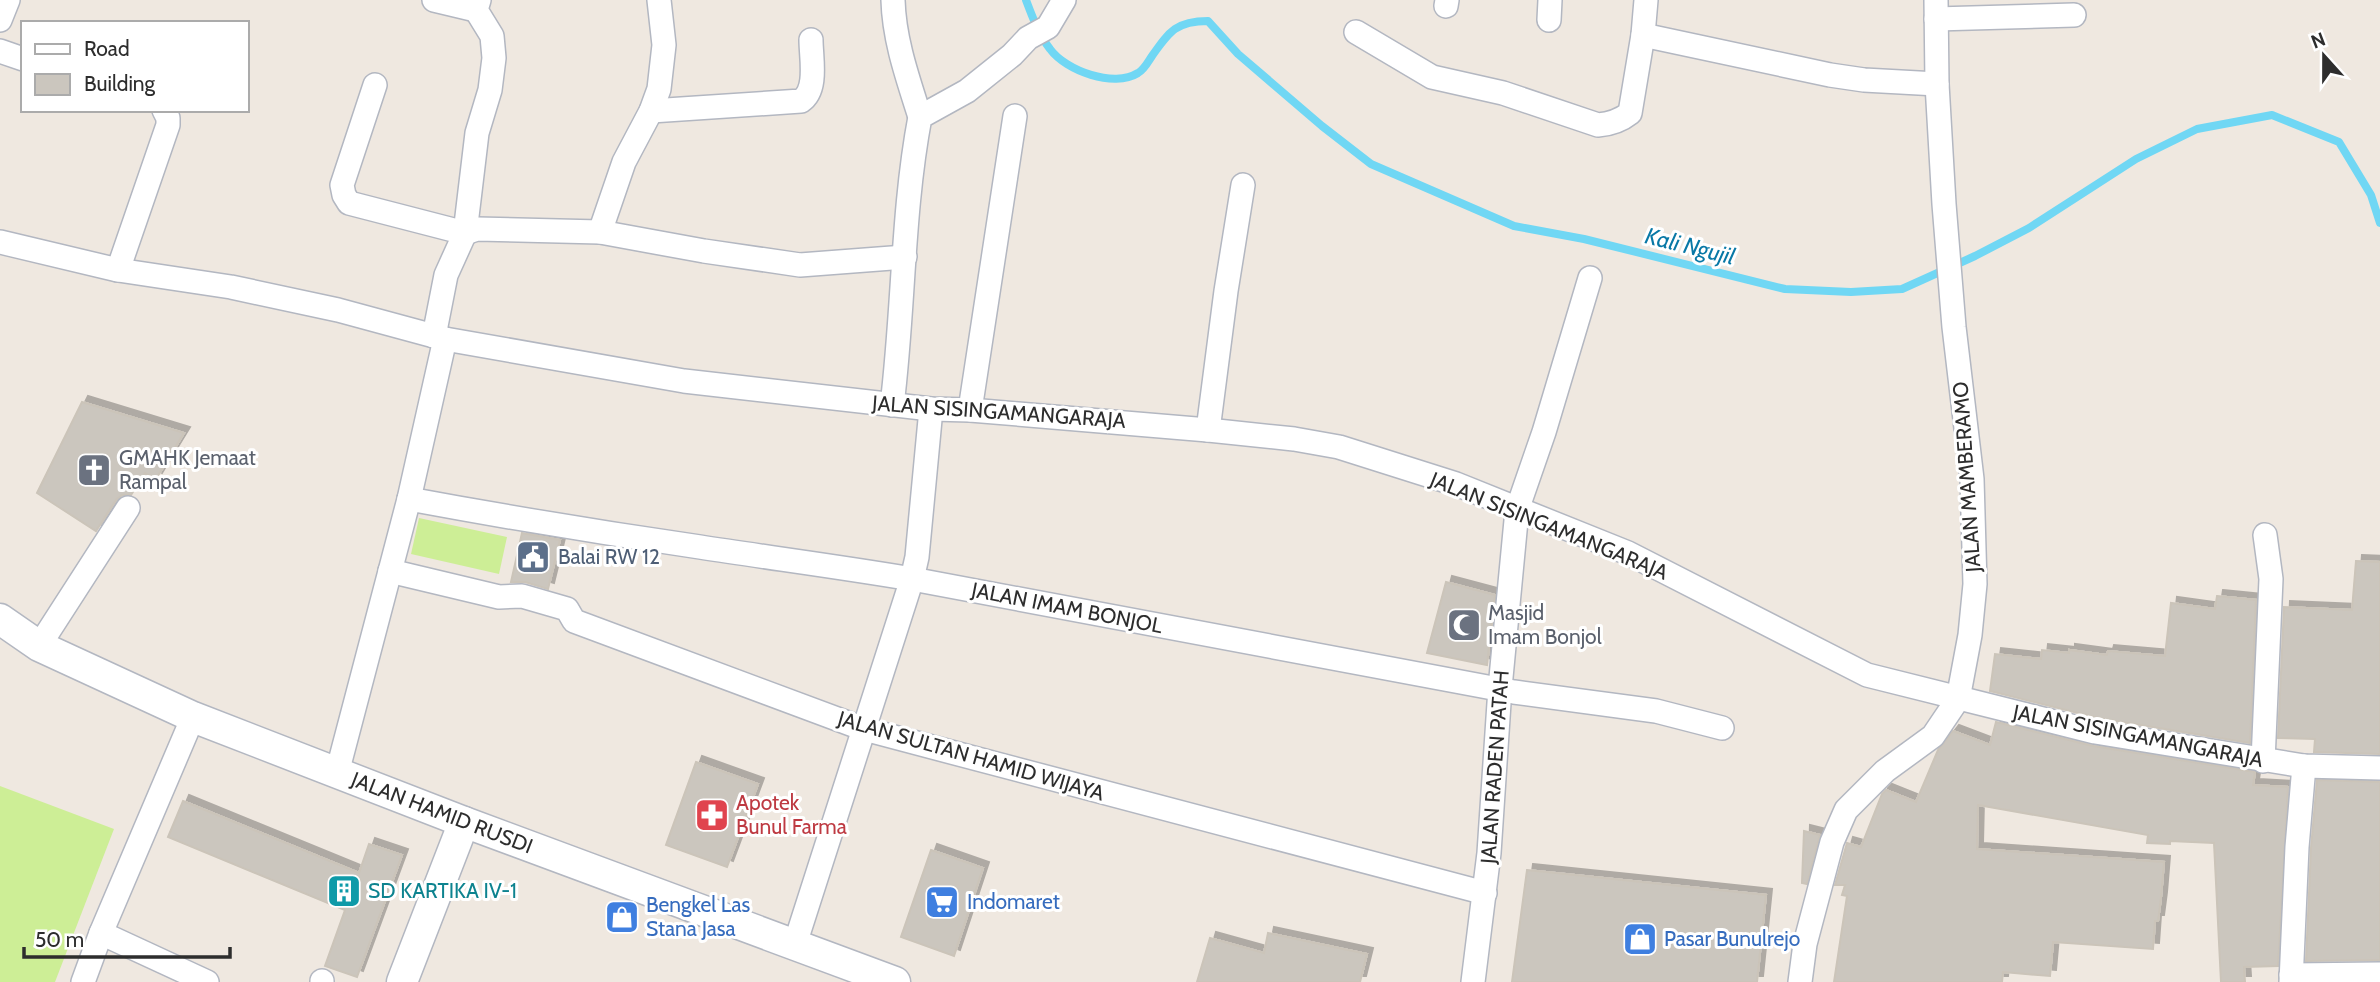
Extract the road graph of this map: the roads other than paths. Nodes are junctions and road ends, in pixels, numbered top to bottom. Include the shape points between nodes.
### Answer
1 (8, 0) edge
2 (434, 0) edge
3 (659, 0) edge
4 (893, 0) edge
5 (1065, 0) edge
6 (1646, 0) edge
7 (478, 5) edge
8 (1936, 10) edge
9 (2074, 15) dead end
10 (0, 20) edge
11 (1356, 32) dead end
12 (1643, 35) junction
13 (811, 40) dead end
14 (0, 51) edge
15 (21, 59) edge
16 (1937, 84) junction
17 (375, 85) dead end
18 (651, 111) junction
19 (165, 112) edge
20 (1015, 116) dead end
21 (920, 117) junction
22 (1243, 185) dead end
23 (600, 232) junction
24 (465, 233) junction
25 (0, 242) edge
26 (905, 257) junction
27 (118, 270) junction
28 (1590, 278) dead end
29 (439, 337) junction
30 (891, 405) junction
31 (931, 409) junction
32 (970, 410) junction
33 (1209, 430) junction
34 (409, 499) junction
35 (128, 508) dead end
36 (1517, 510) junction
37 (2265, 535) dead end
38 (390, 571) junction
39 (912, 579) junction
40 (0, 619) edge
41 (39, 646) junction
42 (1500, 688) junction
43 (1958, 699) junction
44 (193, 717) junction
45 (1721, 728) dead end
46 (864, 729) junction
47 (2263, 761) junction
48 (2304, 766) junction
49 (2380, 768) edge
50 (337, 773) junction
51 (464, 822) junction
52 (1485, 893) junction
53 (101, 933) junction
54 (795, 944) junction
55 (2380, 974) edge
56 (2291, 978) edge
57 (83, 982) edge
58 (207, 982) edge
59 (402, 982) edge
60 (895, 982) edge
61 (1473, 982) edge
62 (1800, 982) edge

1 - 10 street
2 - 7 street
3 - 18 street via 664,45 659,89
4 - 21 street via 905,70
5 - 21 street via 1012,55 967,91
6 - 12 street
7 - 24 street via 492,36 494,58 477,133
8 - 9 street
8 - 16 street, JALAN MAMBERAMO
11 - 12 street via 1432,77 1503,93 1598,125 1620,121 1630,113
12 - 16 street via 1830,75
13 - 18 street via 811,87 801,101
14 - 15 street
16 - 43 street, JALAN MAMBERAMO via 1954,327 1972,478 1975,584
17 - 24 street via 342,185 344,195 349,202
18 - 23 street via 624,162
19 - 27 street via 168,125
20 - 32 street
21 - 26 street
22 - 33 street
23 - 24 street via 477,229
23 - 26 street via 800,265
24 - 29 street via 446,275
25 - 27 street, JALAN SISINGAMANGARAJA
26 - 30 street
27 - 29 street, JALAN SISINGAMANGARAJA via 231,287
28 - 36 street, JALAN RADEN PATAH
29 - 30 street, JALAN SISINGAMANGARAJA via 684,381
29 - 34 street
30 - 31 street, JALAN SISINGAMANGARAJA
31 - 32 street, JALAN SISINGAMANGARAJA
31 - 39 street
32 - 33 street, JALAN SISINGAMANGARAJA
33 - 36 street, JALAN SISINGAMANGARAJA via 1339,447 1457,484
34 - 38 street
34 - 39 street, JALAN IMAM BONJOL
35 - 41 street
36 - 42 street, JALAN RADEN PATAH
36 - 43 street, JALAN SISINGAMANGARAJA via 1628,554 1867,675
37 - 47 street via 2271,579
38 - 46 street, JALAN SULTAN HAMID WIJAYA via 567,609 575,621
38 - 50 street
39 - 42 street, JALAN IMAM BONJOL
39 - 46 street
40 - 41 street, JALAN HAMID RUSDI
41 - 44 street, JALAN HAMID RUSDI
42 - 45 street, JALAN IMAM BONJOL via 1656,711
42 - 52 street, JALAN RADEN PATAH
43 - 47 street, JALAN SISINGAMANGARAJA via 2095,732
43 - 62 street, JALAN MAMBERAMO via 1933,736 1885,771 1846,810 1832,842 1805,944
44 - 50 street, JALAN HAMID RUSDI
44 - 53 street
46 - 52 street, JALAN SULTAN HAMID WIJAYA
46 - 54 street
47 - 48 street, JALAN SISINGAMANGARAJA
48 - 49 street, JALAN SISINGAMANGARAJA
48 - 56 street
50 - 51 street, JALAN HAMID RUSDI
51 - 54 street, JALAN HAMID RUSDI
51 - 59 street
52 - 61 street, JALAN RADEN PATAH
53 - 57 street
53 - 58 street
54 - 60 street, JALAN HAMID RUSDI
55 - 56 street

